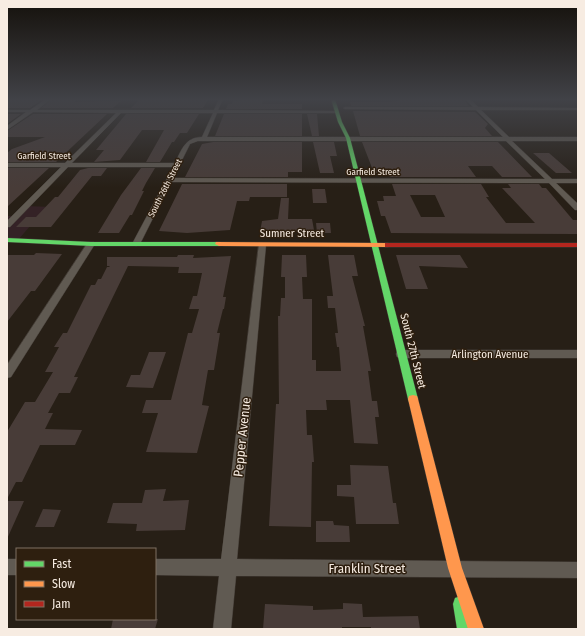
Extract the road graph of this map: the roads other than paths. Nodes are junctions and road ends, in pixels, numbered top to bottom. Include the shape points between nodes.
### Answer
1 (103, 129) edge
2 (208, 129) edge
3 (345, 129) edge
4 (497, 129) edge
5 (204, 138) junction
6 (348, 138) junction
7 (508, 139) junction
8 (578, 139) edge
9 (7, 165) edge
10 (67, 165) junction
11 (177, 165) junction
12 (169, 180) junction
13 (358, 181) junction
14 (551, 181) junction
15 (578, 181) edge
16 (578, 208) edge
17 (7, 225) edge
18 (7, 240) edge
19 (91, 244) junction
20 (136, 244) junction
21 (262, 245) junction
22 (374, 245) junction
23 (578, 245) edge
24 (401, 354) junction
25 (578, 354) edge
26 (7, 374) edge
27 (156, 567) edge
28 (228, 568) junction
29 (455, 568) junction
30 (578, 570) edge
31 (222, 629) edge
32 (464, 629) edge
33 (476, 629) edge

1 - 10 street
2 - 5 street
3 - 6 main road, South 27th Street
4 - 7 street
5 - 6 street
5 - 11 street, South 26th Street via 190,141
6 - 7 street
6 - 13 main road, South 27th Street
7 - 8 street
7 - 14 street
9 - 10 street, Garfield Street
10 - 11 street, Garfield Street
10 - 17 street
11 - 12 street, South 26th Street
12 - 13 street, Garfield Street
12 - 20 street, South 26th Street
13 - 14 street, Garfield Street
13 - 22 main road, South 27th Street
14 - 15 street, Garfield Street
14 - 16 street
18 - 19 main road, Sumner Street
19 - 20 main road, Sumner Street
19 - 26 street
20 - 21 main road, Sumner Street
21 - 22 main road, Sumner Street
21 - 28 street, Pepper Avenue
22 - 23 main road, Sumner Street
22 - 24 main road, South 27th Street
24 - 25 street, Arlington Avenue
24 - 29 main road, South 27th Street
27 - 28 street, Franklin Street
28 - 29 street, Franklin Street
28 - 31 street, Pepper Avenue
29 - 30 street, Franklin Street
29 - 32 main road, South 27th Street
29 - 33 main road, South 27th Street

